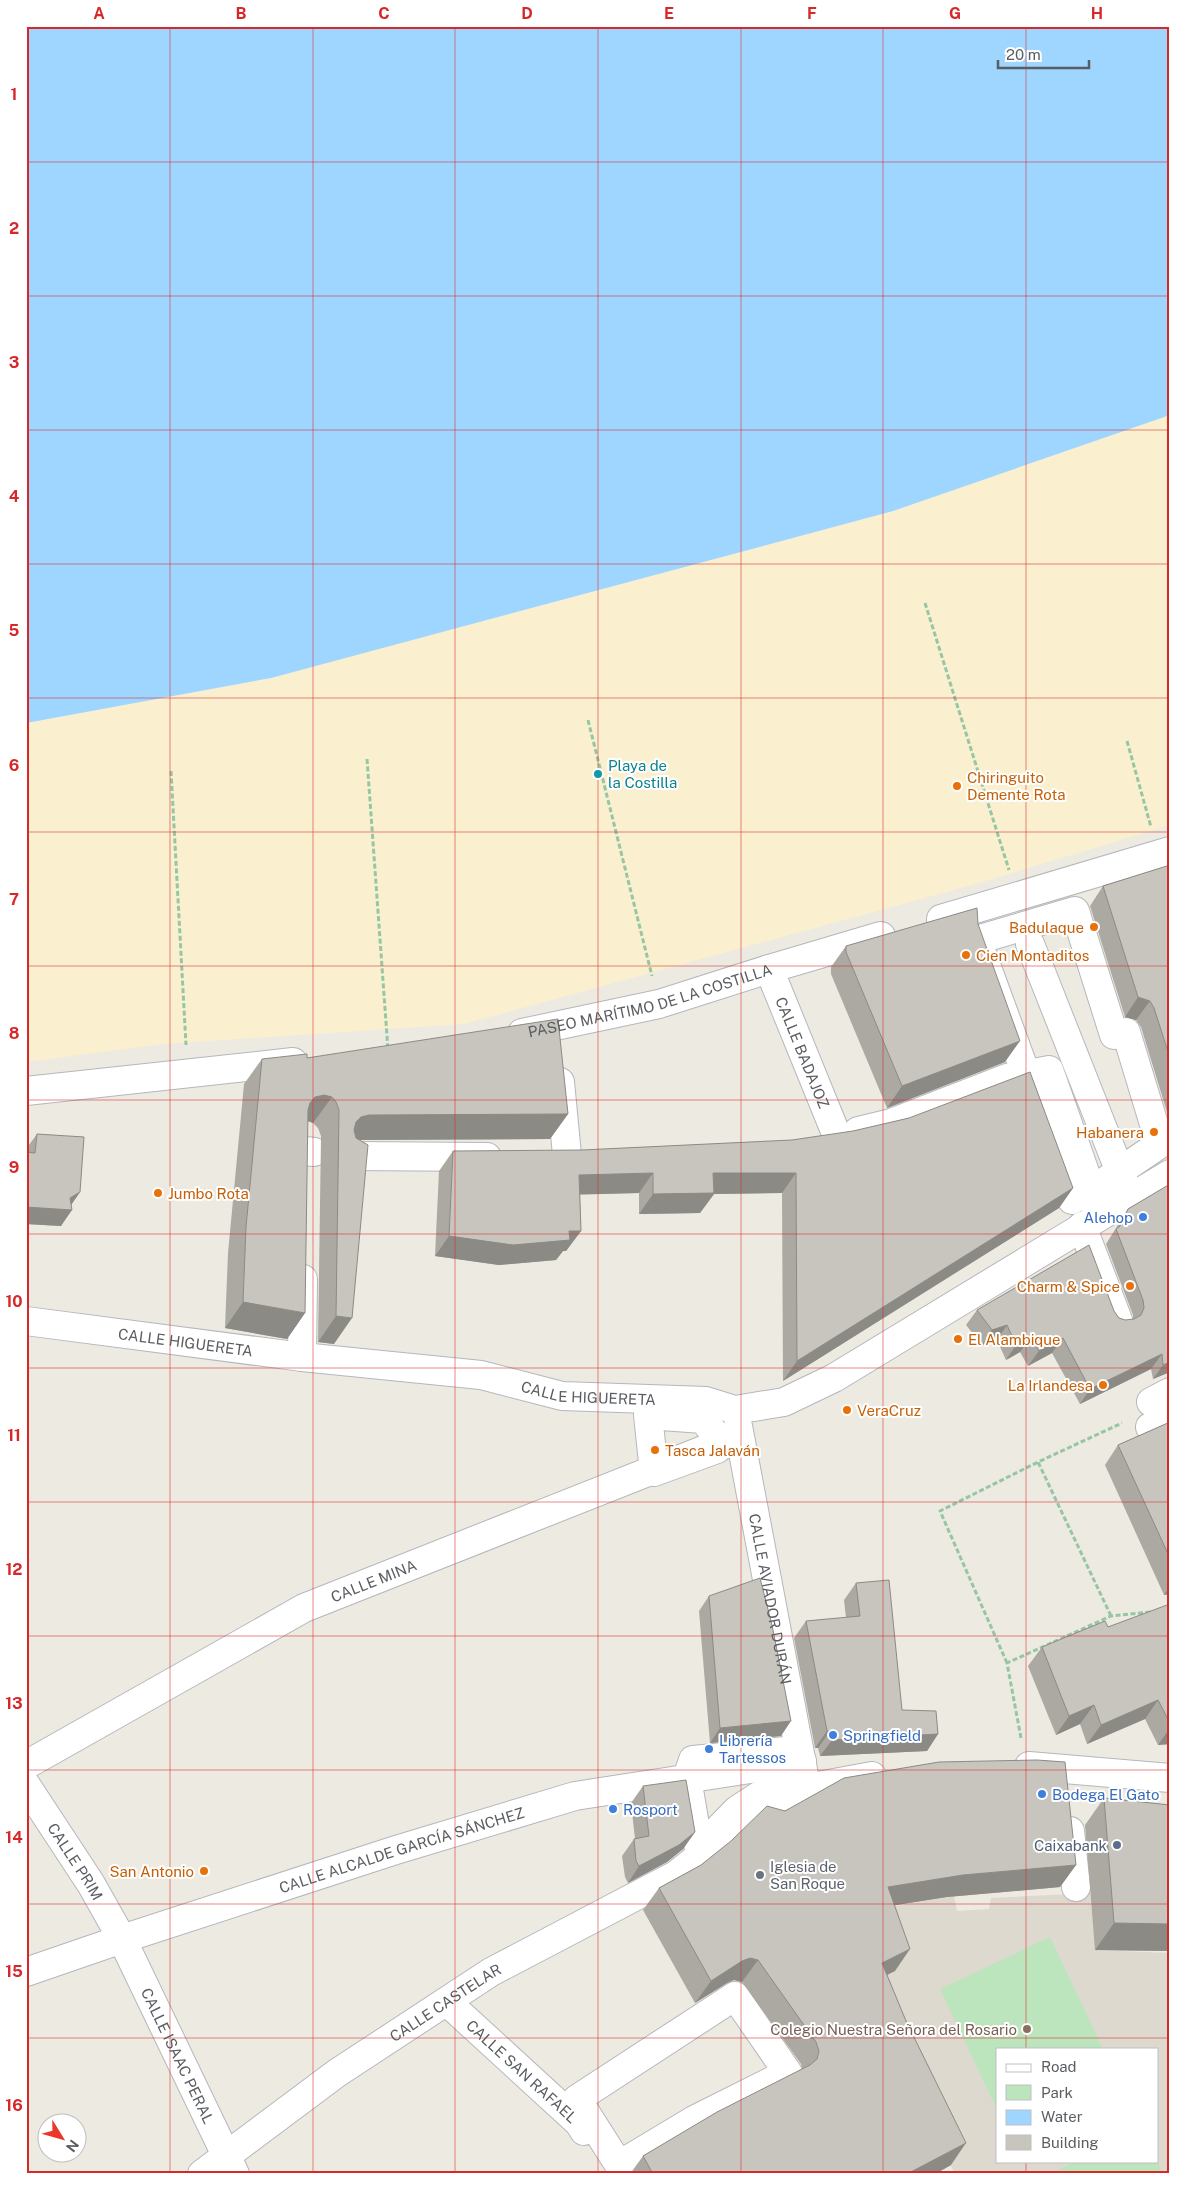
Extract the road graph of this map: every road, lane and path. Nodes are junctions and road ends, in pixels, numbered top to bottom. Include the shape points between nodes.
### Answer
1 (925, 603) dead end
2 (588, 720) dead end
3 (1127, 741) dead end
4 (367, 759) dead end
5 (171, 771) dead end
6 (1164, 853) edge
7 (1018, 897) junction
8 (1030, 944) dead end
9 (768, 969) junction
10 (660, 1004) junction
11 (500, 1036) edge
12 (556, 1043) junction
13 (388, 1054) edge
14 (314, 1060) edge
15 (188, 1072) junction
16 (1026, 1074) junction
17 (26, 1090) edge
18 (308, 1147) edge
19 (351, 1156) edge
20 (511, 1156) edge
21 (539, 1156) edge
22 (1120, 1171) junction
23 (1170, 1174) edge
24 (305, 1181) edge
25 (1130, 1197) junction
26 (1091, 1210) junction
27 (304, 1249) edge
28 (1118, 1320) edge
29 (26, 1322) edge
30 (302, 1357) junction
31 (735, 1410) junction
32 (1160, 1410) edge
33 (729, 1444) junction
34 (1038, 1462) junction
35 (653, 1469) junction
36 (1154, 1612) edge
37 (1111, 1616) junction
38 (1007, 1662) junction
39 (798, 1761) junction
40 (26, 1765) edge
41 (1013, 1766) joint
42 (1064, 1769) junction
43 (894, 1773) edge
44 (691, 1777) junction
45 (1170, 1778) edge
46 (26, 1785) edge
47 (807, 1788) junction
48 (704, 1849) junction
49 (1076, 1887) edge
50 (122, 1939) junction
51 (26, 1972) edge
52 (447, 2002) junction
53 (230, 2164) edge
54 (608, 2170) edge
55 (202, 2174) edge

1 - 7 path
2 - 10 path
3 - 6 path
4 - 13 path
5 - 15 path
6 - 7 street, PASEO MARÍTIMO DE LA COSTILLA
7 - 9 street, PASEO MARÍTIMO DE LA COSTILLA
8 - 22 street
9 - 10 street, PASEO MARÍTIMO DE LA COSTILLA
9 - 16 street, CALLE BADAJOZ via 824,1138 891,1123 1007,1078
10 - 12 street, PASEO MARÍTIMO DE LA COSTILLA
11 - 12 street, PASEO MARÍTIMO DE LA COSTILLA
12 - 21 street via 577,1155
14 - 15 street
15 - 17 street
16 - 22 street via 978,940 1075,911 1114,1035 1126,1032 1160,1144
16 - 26 street via 1072,1200
18 - 24 street
19 - 20 street
22 - 25 street
22 - 26 street
23 - 25 street
25 - 26 street
26 - 28 street
26 - 31 street, CALLE HIGUERETA via 834,1378 784,1402
27 - 30 street
29 - 30 street, CALLE HIGUERETA
30 - 31 street, CALLE HIGUERETA via 481,1375 562,1396 706,1401
31 - 33 street, CALLE AVIADOR DURÁN
32 - 34 path via 1140,1415
33 - 35 street, CALLE MINA
33 - 35 street via 703,1419 648,1415
33 - 39 street, CALLE AVIADOR DURÁN
34 - 37 path
34 - 38 path via 940,1511
35 - 40 street, CALLE MINA via 304,1608
36 - 37 path
37 - 38 path
38 - 41 path via 1022,1745
39 - 44 street via 794,1754 786,1751 693,1760
39 - 47 street, CALLE AVIADOR DURÁN
39 - 48 street via 799,1785 760,1795 737,1810
41 - 42 street
42 - 45 street
42 - 49 street
43 - 47 street
44 - 48 street via 699,1849
44 - 50 street, CALLE ALCALDE GARCÍA SÁNCHEZ via 575,1796
46 - 50 street, CALLE PRIM via 91,1884
47 - 48 street via 763,1802 736,1820
48 - 52 street, CALLE CASTELAR via 676,1875 499,1967
50 - 51 street, CALLE ALCALDE GARCÍA SÁNCHEZ
50 - 53 street, CALLE ISAAC PERAL
52 - 53 street, CALLE CASTELAR via 337,2073
52 - 54 street, CALLE SAN RAFAEL via 579,2123
53 - 55 street, CALLE CASTELAR
54 - 54 street via 694,2120 788,2074 735,1996 577,2099

